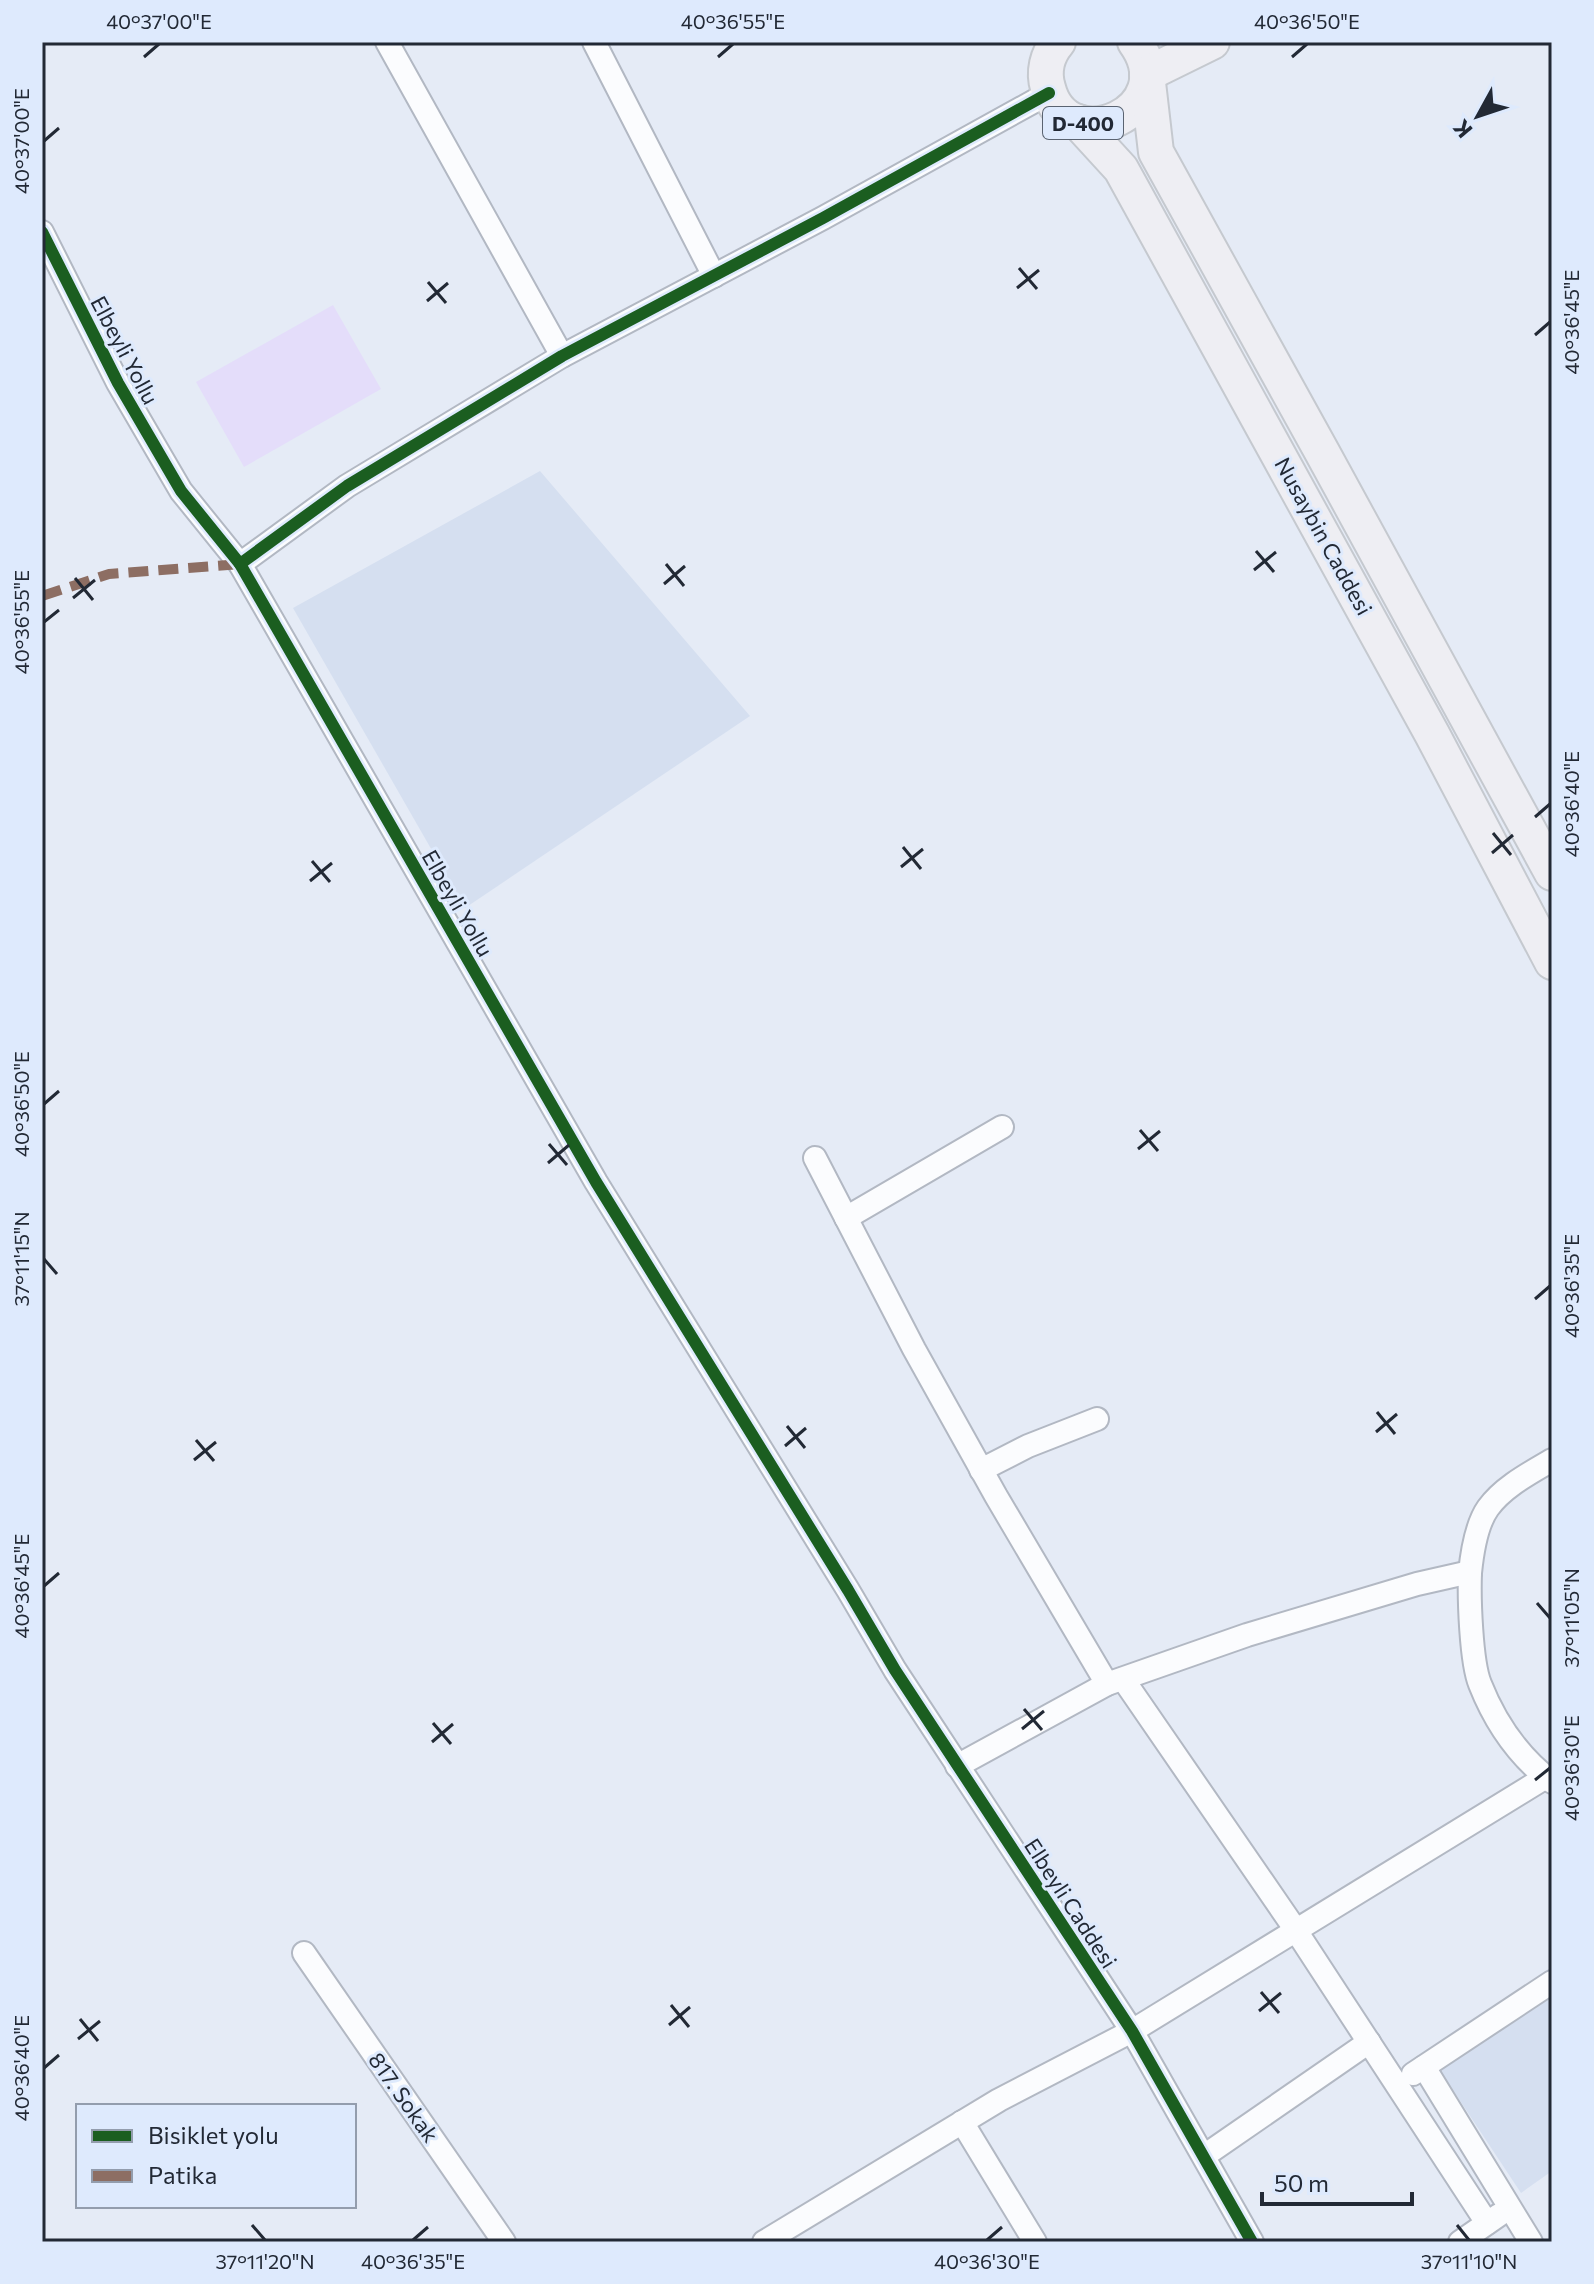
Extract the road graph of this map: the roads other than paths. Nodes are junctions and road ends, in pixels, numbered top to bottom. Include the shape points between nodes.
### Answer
1 (387, 42) edge
2 (594, 42) edge
3 (1135, 42) edge
4 (1212, 42) edge
5 (1048, 60) edge
6 (1147, 74) junction
7 (1078, 122) junction
8 (42, 232) edge
9 (714, 276) junction
10 (562, 356) junction
11 (240, 564) junction
12 (1552, 873) edge
13 (1552, 962) edge
14 (1002, 1127) dead end
15 (815, 1158) dead end
16 (846, 1218) junction
17 (1097, 1419) dead end
18 (1552, 1460) edge
19 (981, 1470) junction
20 (1470, 1572) junction
21 (848, 1590) joint
22 (1115, 1681) junction
23 (957, 1766) junction
24 (1549, 1780) edge
25 (1296, 1931) junction
26 (304, 1953) dead end
27 (1552, 1982) edge
28 (1132, 2031) junction
29 (1369, 2042) junction
30 (1424, 2067) junction
31 (1397, 2084) junction
32 (962, 2122) junction
33 (1204, 2156) junction
34 (1510, 2207) junction
35 (1487, 2223) junction
36 (504, 2242) edge
37 (764, 2242) edge
38 (1035, 2242) edge
39 (1251, 2242) edge
40 (1460, 2242) edge
41 (1531, 2242) edge

1 - 10 street
2 - 9 street
3 - 6 highway, Nusaybin Caddesi
4 - 6 highway
5 - 7 highway, D-400 via 1056,105
5 - 9 street via 823,218
6 - 7 highway, D-400 via 1145,90 1125,116 1110,123
6 - 12 highway, Nusaybin Caddesi via 1156,152
7 - 13 highway, Nusaybin Caddesi via 1121,169
8 - 11 street, Elbeyli Yollu via 118,383 181,491
9 - 10 street
10 - 11 street via 347,486
11 - 21 street, Elbeyli Yollu via 596,1182
14 - 16 street
15 - 16 street
16 - 19 street
17 - 19 street
18 - 20 street via 1520,1478 1489,1506
19 - 22 street
20 - 22 street via 1247,1635
20 - 24 street via 1479,1682 1510,1741
21 - 23 street, Elbeyli Caddesi
22 - 23 street
22 - 25 street
23 - 28 street, Elbeyli Caddesi
24 - 25 street
25 - 28 street
25 - 29 street
26 - 36 street, 817. Sokak
27 - 30 street
28 - 32 street
28 - 33 street, Elbeyli Caddesi
29 - 31 street
29 - 33 street
30 - 31 street
30 - 34 street
31 - 35 street
32 - 37 street
32 - 38 street
33 - 39 street, Elbeyli Caddesi
34 - 35 street
34 - 41 street
35 - 40 street

